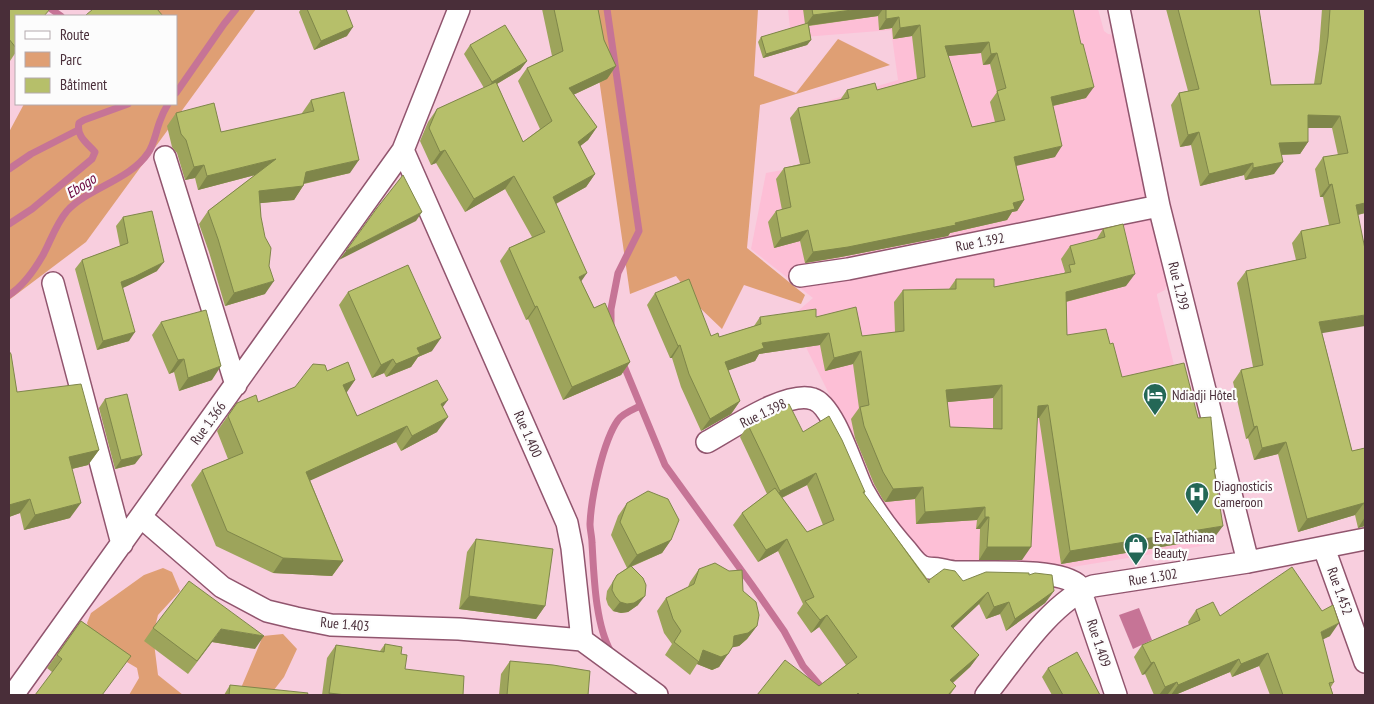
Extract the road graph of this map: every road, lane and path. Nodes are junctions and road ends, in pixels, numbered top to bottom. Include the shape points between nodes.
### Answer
1 (1119, 9) edge
2 (453, 12) edge
3 (403, 150) junction
4 (165, 158) dead end
5 (1159, 206) junction
6 (800, 276) dead end
7 (53, 282) dead end
8 (236, 385) junction
9 (707, 442) dead end
10 (141, 517) junction
11 (1365, 539) edge
12 (122, 544) junction
13 (1324, 548) junction
14 (1248, 562) junction
15 (1082, 590) junction
16 (582, 640) junction
17 (1365, 662) edge
18 (13, 695) edge
19 (657, 695) edge
20 (986, 695) edge
21 (1116, 695) edge

1 - 5 street, Rue 1.299
2 - 3 street, Rue 1.366
3 - 8 street, Rue 1.366
3 - 16 street, Rue 1.400 via 567,523
4 - 8 street
5 - 6 street, Rue 1.392
5 - 14 street, Rue 1.299
7 - 12 street
8 - 10 street, Rue 1.366
9 - 15 street, Rue 1.398 via 795,397 817,400 828,412 872,505 919,565 954,572 1018,572 1068,578
10 - 12 street, Rue 1.366
10 - 16 street, Rue 1.403 via 222,587 268,611 331,625 459,629
11 - 13 street, Rue 1.302
12 - 18 street, Rue 1.366
13 - 14 street, Rue 1.302
13 - 17 street, Rue 1.452
14 - 15 street, Rue 1.302
15 - 20 street, Rue 1.302 via 1048,617
15 - 21 street, Rue 1.409
16 - 19 street

